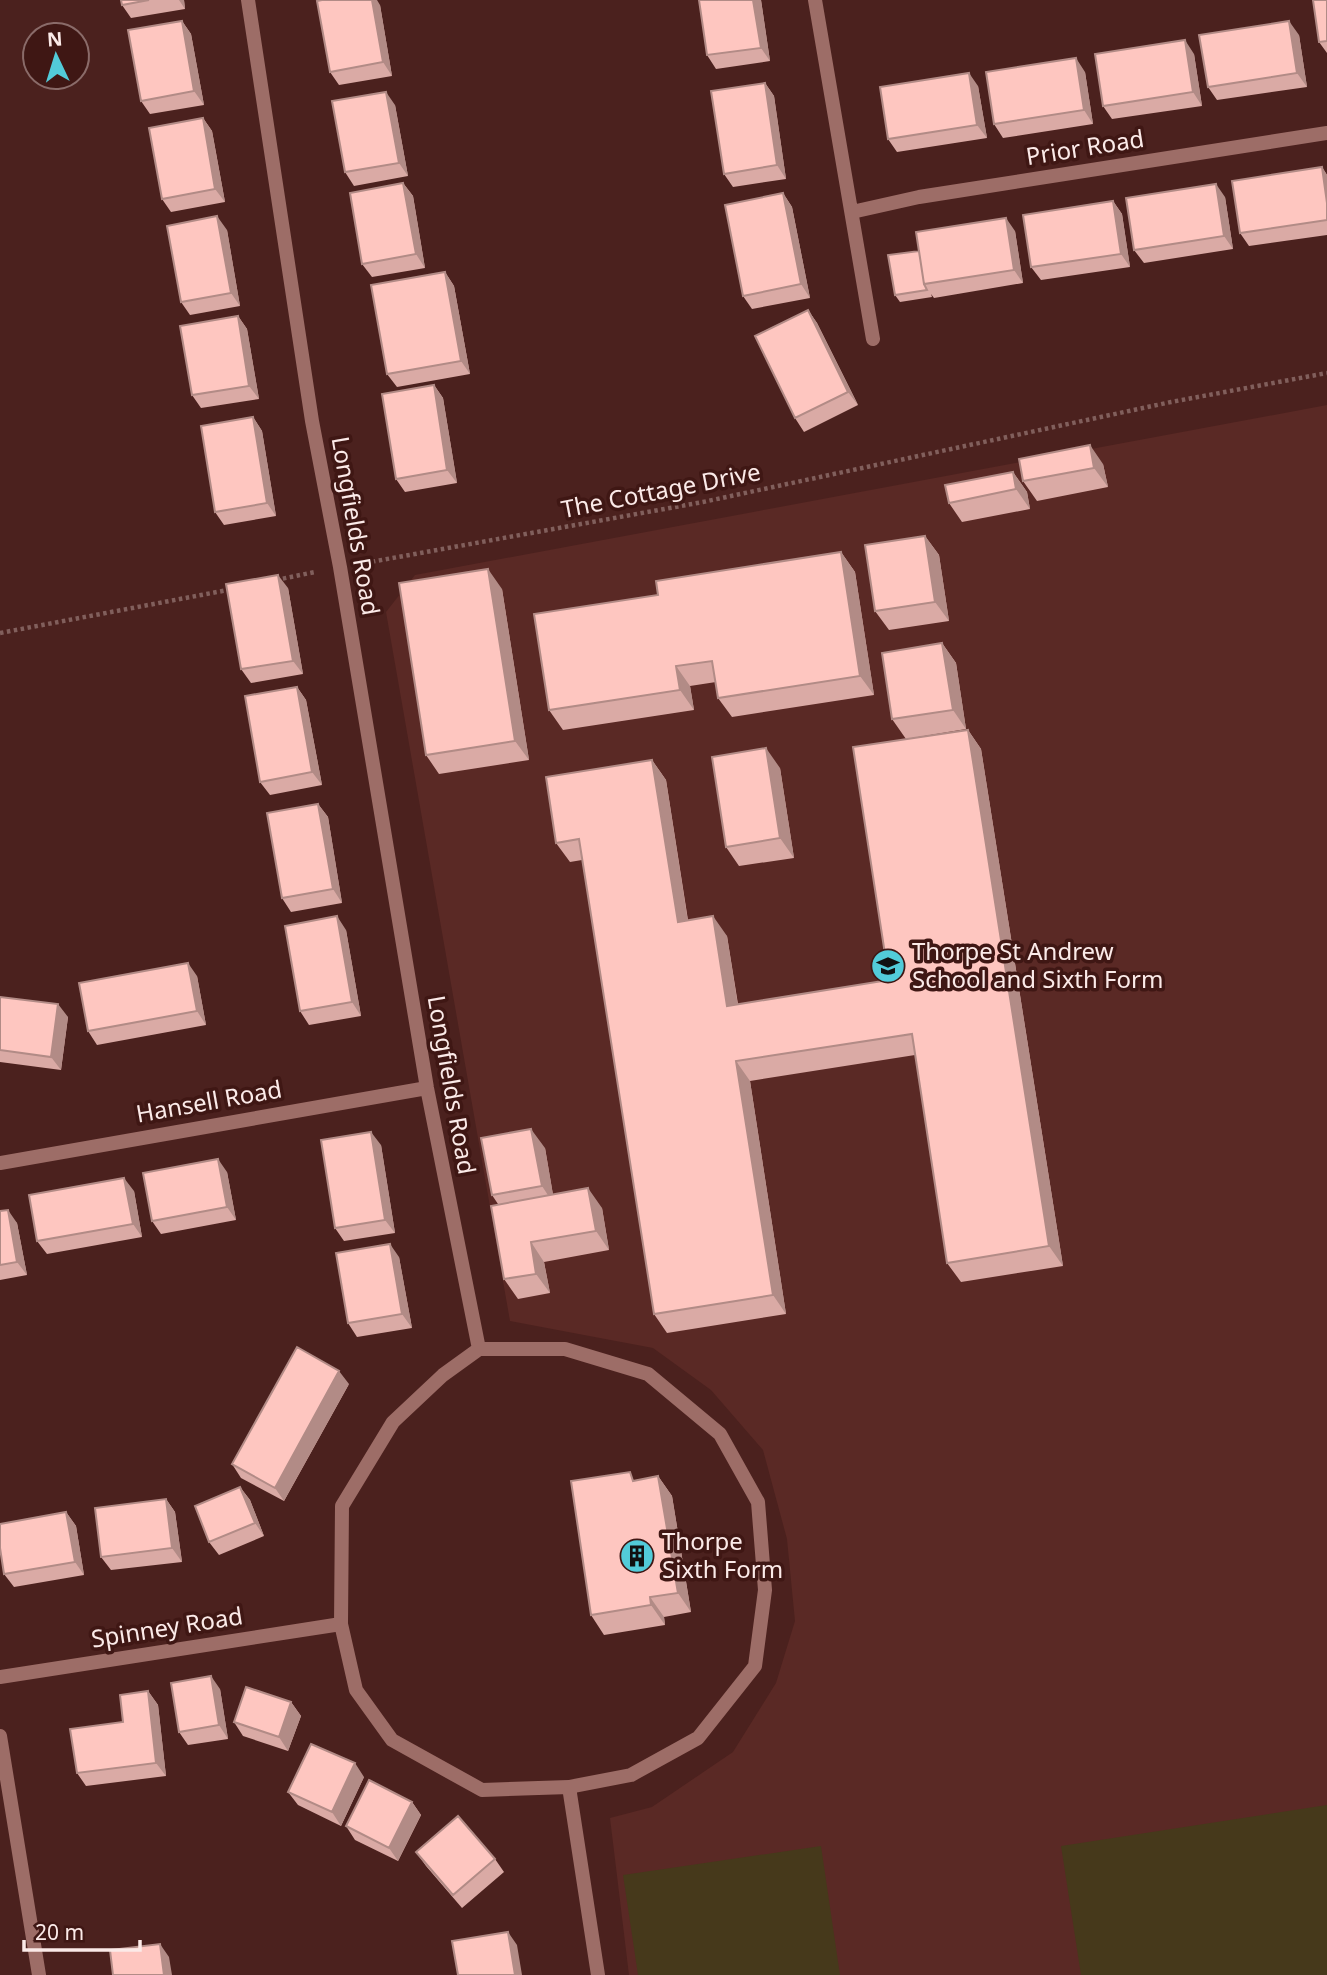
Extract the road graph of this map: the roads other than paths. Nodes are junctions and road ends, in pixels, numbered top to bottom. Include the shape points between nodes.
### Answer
1 (248, 0) edge
2 (815, 0) edge
3 (1327, 133) edge
4 (852, 212) junction
5 (873, 339) dead end
6 (427, 1088) junction
7 (0, 1163) edge
8 (479, 1349) junction
9 (341, 1624) junction
10 (0, 1677) edge
11 (0, 1736) edge
12 (569, 1787) junction
13 (39, 1975) edge
14 (598, 1975) edge

1 - 6 street, Longfields Road via 312,421
2 - 4 street
3 - 4 street, Prior Road via 919,197
4 - 5 street
6 - 7 street, Hansell Road
6 - 8 street, Longfields Road
8 - 9 street via 393,1422 342,1506
8 - 12 street via 565,1349 648,1374 720,1434 758,1502 765,1590 755,1666 698,1738 631,1776
9 - 10 street, Spinney Road
9 - 12 street via 356,1690 392,1740 482,1790
11 - 13 street
12 - 14 street

